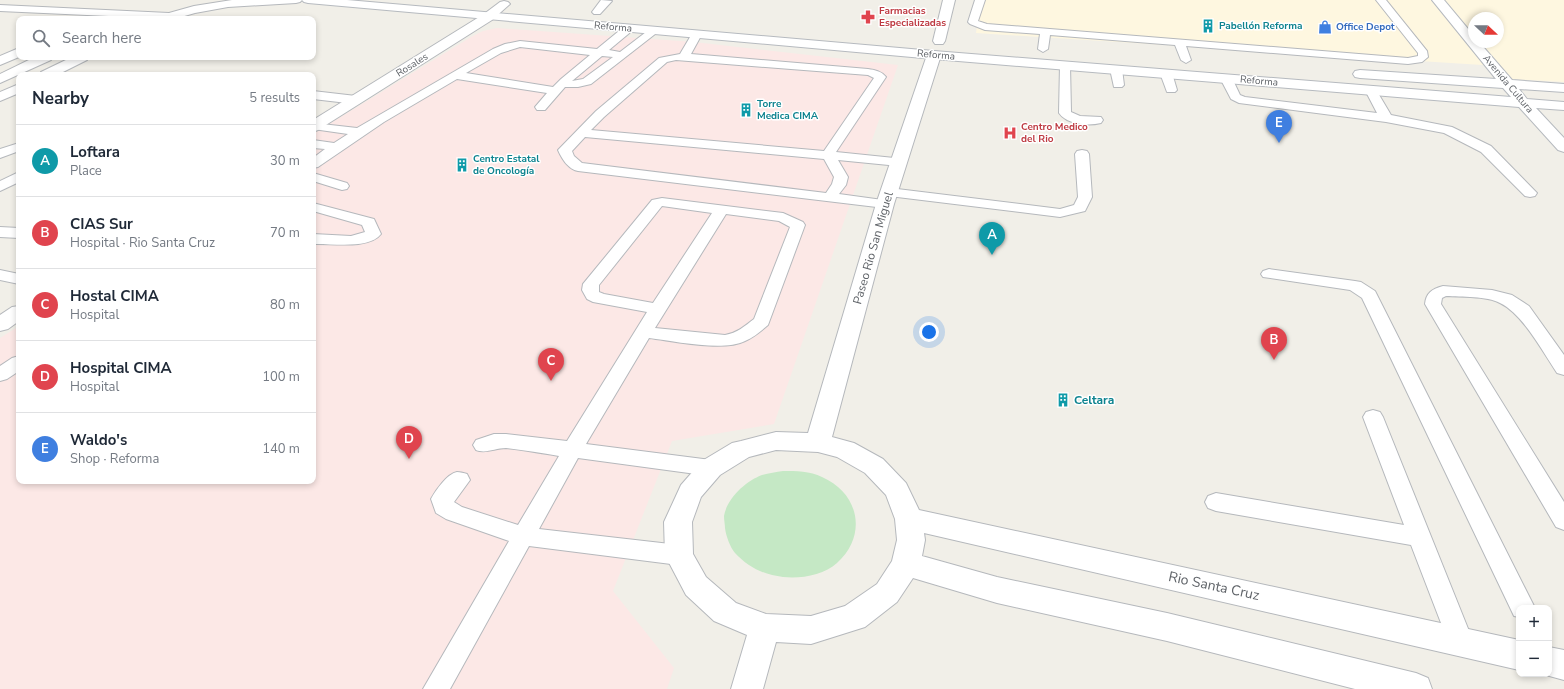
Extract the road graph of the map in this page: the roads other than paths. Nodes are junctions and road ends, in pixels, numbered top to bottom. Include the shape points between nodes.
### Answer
1 (16, 0) edge
2 (296, 0) edge
3 (308, 0) edge
4 (606, 0) edge
5 (949, 0) edge
6 (980, 0) edge
7 (1381, 0) edge
8 (1438, 0) edge
9 (129, 3) dead end
10 (160, 3) dead end
11 (508, 3) edge
12 (0, 7) edge
13 (488, 10) junction
14 (582, 10) dead end
15 (597, 12) junction
16 (105, 13) junction
17 (612, 13) dead end
18 (99, 16) edge
19 (124, 16) edge
20 (132, 16) edge
21 (172, 16) edge
22 (629, 28) junction
23 (654, 31) junction
24 (1045, 32) junction
25 (697, 34) junction
26 (893, 39) dead end
27 (800, 42) junction
28 (954, 42) dead end
29 (1179, 43) junction
30 (1028, 47) dead end
31 (936, 48) junction
32 (1043, 49) junction
33 (16, 53) edge
34 (600, 53) junction
35 (623, 55) junction
36 (1062, 56) junction
37 (684, 57) junction
38 (1170, 59) dead end
39 (40, 60) edge
40 (76, 60) edge
41 (1186, 60) junction
42 (0, 61) edge
43 (1202, 61) dead end
44 (1116, 69) junction
45 (52, 72) edge
46 (1166, 73) junction
47 (1344, 73) dead end
48 (455, 75) junction
49 (1226, 78) junction
50 (0, 79) edge
51 (1118, 85) dead end
52 (1508, 85) junction
53 (558, 87) junction
54 (1564, 88) edge
55 (16, 90) edge
56 (1171, 90) dead end
57 (1371, 90) junction
58 (316, 95) edge
59 (0, 98) edge
60 (356, 100) junction
61 (1524, 104) junction
62 (1564, 106) edge
63 (541, 107) dead end
64 (1386, 118) junction
65 (1097, 120) dead end
66 (316, 126) edge
67 (316, 127) edge
68 (361, 132) junction
69 (581, 134) junction
70 (316, 144) edge
71 (337, 147) junction
72 (1564, 147) edge
73 (16, 148) edge
74 (0, 154) edge
75 (828, 154) junction
76 (1082, 154) dead end
77 (316, 162) edge
78 (899, 162) junction
79 (16, 178) edge
80 (316, 178) edge
81 (342, 186) dead end
82 (0, 187) edge
83 (1530, 193) dead end
84 (829, 198) junction
85 (887, 198) junction
86 (316, 208) edge
87 (722, 209) junction
88 (0, 232) edge
89 (16, 233) edge
90 (316, 239) edge
91 (1270, 274) dead end
92 (0, 276) edge
93 (16, 279) edge
94 (658, 309) junction
95 (16, 314) edge
96 (0, 324) edge
97 (644, 332) junction
98 (16, 364) edge
99 (1564, 369) edge
100 (0, 375) edge
101 (1373, 417) dead end
102 (818, 443) junction
103 (483, 445) dead end
104 (573, 449) junction
105 (711, 468) junction
106 (459, 480) dead end
107 (1216, 502) dead end
108 (909, 519) junction
109 (1564, 521) edge
110 (522, 536) junction
111 (1420, 537) junction
112 (679, 555) junction
113 (906, 564) junction
114 (1522, 605) edge
115 (765, 628) junction
116 (1460, 641) junction
117 (1516, 654) edge
118 (1552, 663) edge
119 (1564, 665) edge
120 (436, 689) edge
121 (747, 689) edge
122 (1416, 689) edge

1 - 12 street
2 - 21 street via 223,4
3 - 13 street, Reforma
4 - 15 lane
5 - 31 street, Paseo Rio San Miguel
6 - 24 lane via 975,24
7 - 29 lane via 1423,53 1423,57 1408,61
8 - 52 street, Avenida Cultura
9 - 16 street
10 - 20 street
11 - 13 street, Rosales
12 - 16 street
13 - 22 street, Reforma
13 - 60 street, Rosales
14 - 15 street, Reforma
15 - 17 street, Reforma
16 - 18 street
16 - 19 street
22 - 23 street, Reforma
22 - 34 lane
23 - 25 street, Reforma
23 - 35 lane
24 - 29 lane
24 - 32 lane
25 - 27 street, Reforma
25 - 37 lane
26 - 27 street via 814,35
27 - 31 street, Reforma
28 - 31 street, Reforma
29 - 41 lane
30 - 32 street, Reforma
31 - 36 street, Reforma
31 - 78 street, Paseo Rio San Miguel
32 - 36 street, Reforma
33 - 42 street
34 - 35 lane
34 - 48 lane via 520,44 497,51
34 - 53 lane
35 - 53 lane via 587,82
36 - 44 street, Reforma
36 - 65 lane via 1065,113 1078,119
37 - 69 lane via 663,60 600,114
37 - 75 lane via 868,72 879,76
38 - 41 street
39 - 50 street
40 - 45 street
41 - 43 street
44 - 46 street, Reforma
44 - 51 lane
46 - 49 street, Reforma
46 - 56 lane
47 - 52 street
48 - 53 lane
48 - 68 lane
49 - 57 street, Reforma
49 - 64 lane via 1235,97 1243,100
52 - 54 street
52 - 61 street, Avenida Cultura
53 - 63 lane
55 - 59 street
57 - 61 street, Reforma
57 - 64 lane
58 - 60 lane
60 - 66 street, Rosales
61 - 62 street, Reforma
61 - 72 street, Avenida Cultura
64 - 83 lane via 1448,130 1486,149
67 - 68 lane
68 - 71 lane
69 - 75 lane
69 - 84 lane via 565,150 568,158 578,167
70 - 71 lane
71 - 77 lane
73 - 74 lane
75 - 78 lane
75 - 84 lane via 840,177 839,185
76 - 85 lane via 1085,197 1080,208 1060,213
78 - 85 street, Paseo Rio San Miguel
79 - 82 lane
80 - 81 lane
84 - 85 lane
85 - 102 street, Paseo Rio San Miguel
86 - 90 lane via 369,222 373,234 348,241
87 - 94 lane
87 - 94 lane via 657,203 591,284 590,290 598,298
87 - 97 lane via 783,217 798,225 762,321 738,338 724,341
88 - 89 lane
91 - 114 lane via 1355,286 1369,295
92 - 93 lane
94 - 97 lane
95 - 96 street
97 - 104 lane
98 - 100 lane
99 - 109 lane via 1523,310 1515,304 1492,295 1443,291 1434,296 1432,304
101 - 111 lane
102 - 105 street via 776,441 742,450
102 - 108 street via 845,450 874,466 897,490
103 - 104 lane via 506,440
104 - 105 lane
104 - 110 lane
105 - 112 street via 690,492 678,522
106 - 110 lane via 442,499 444,507 454,513
107 - 111 lane
108 - 113 street via 911,540
108 - 116 street, Rio Santa Cruz
110 - 112 lane
110 - 120 lane
111 - 116 lane
112 - 115 street via 696,586 725,612
113 - 115 street via 887,593 854,617 811,630
113 - 122 street via 997,590 1167,627
115 - 121 street
116 - 117 street, Rio Santa Cruz
118 - 119 street

